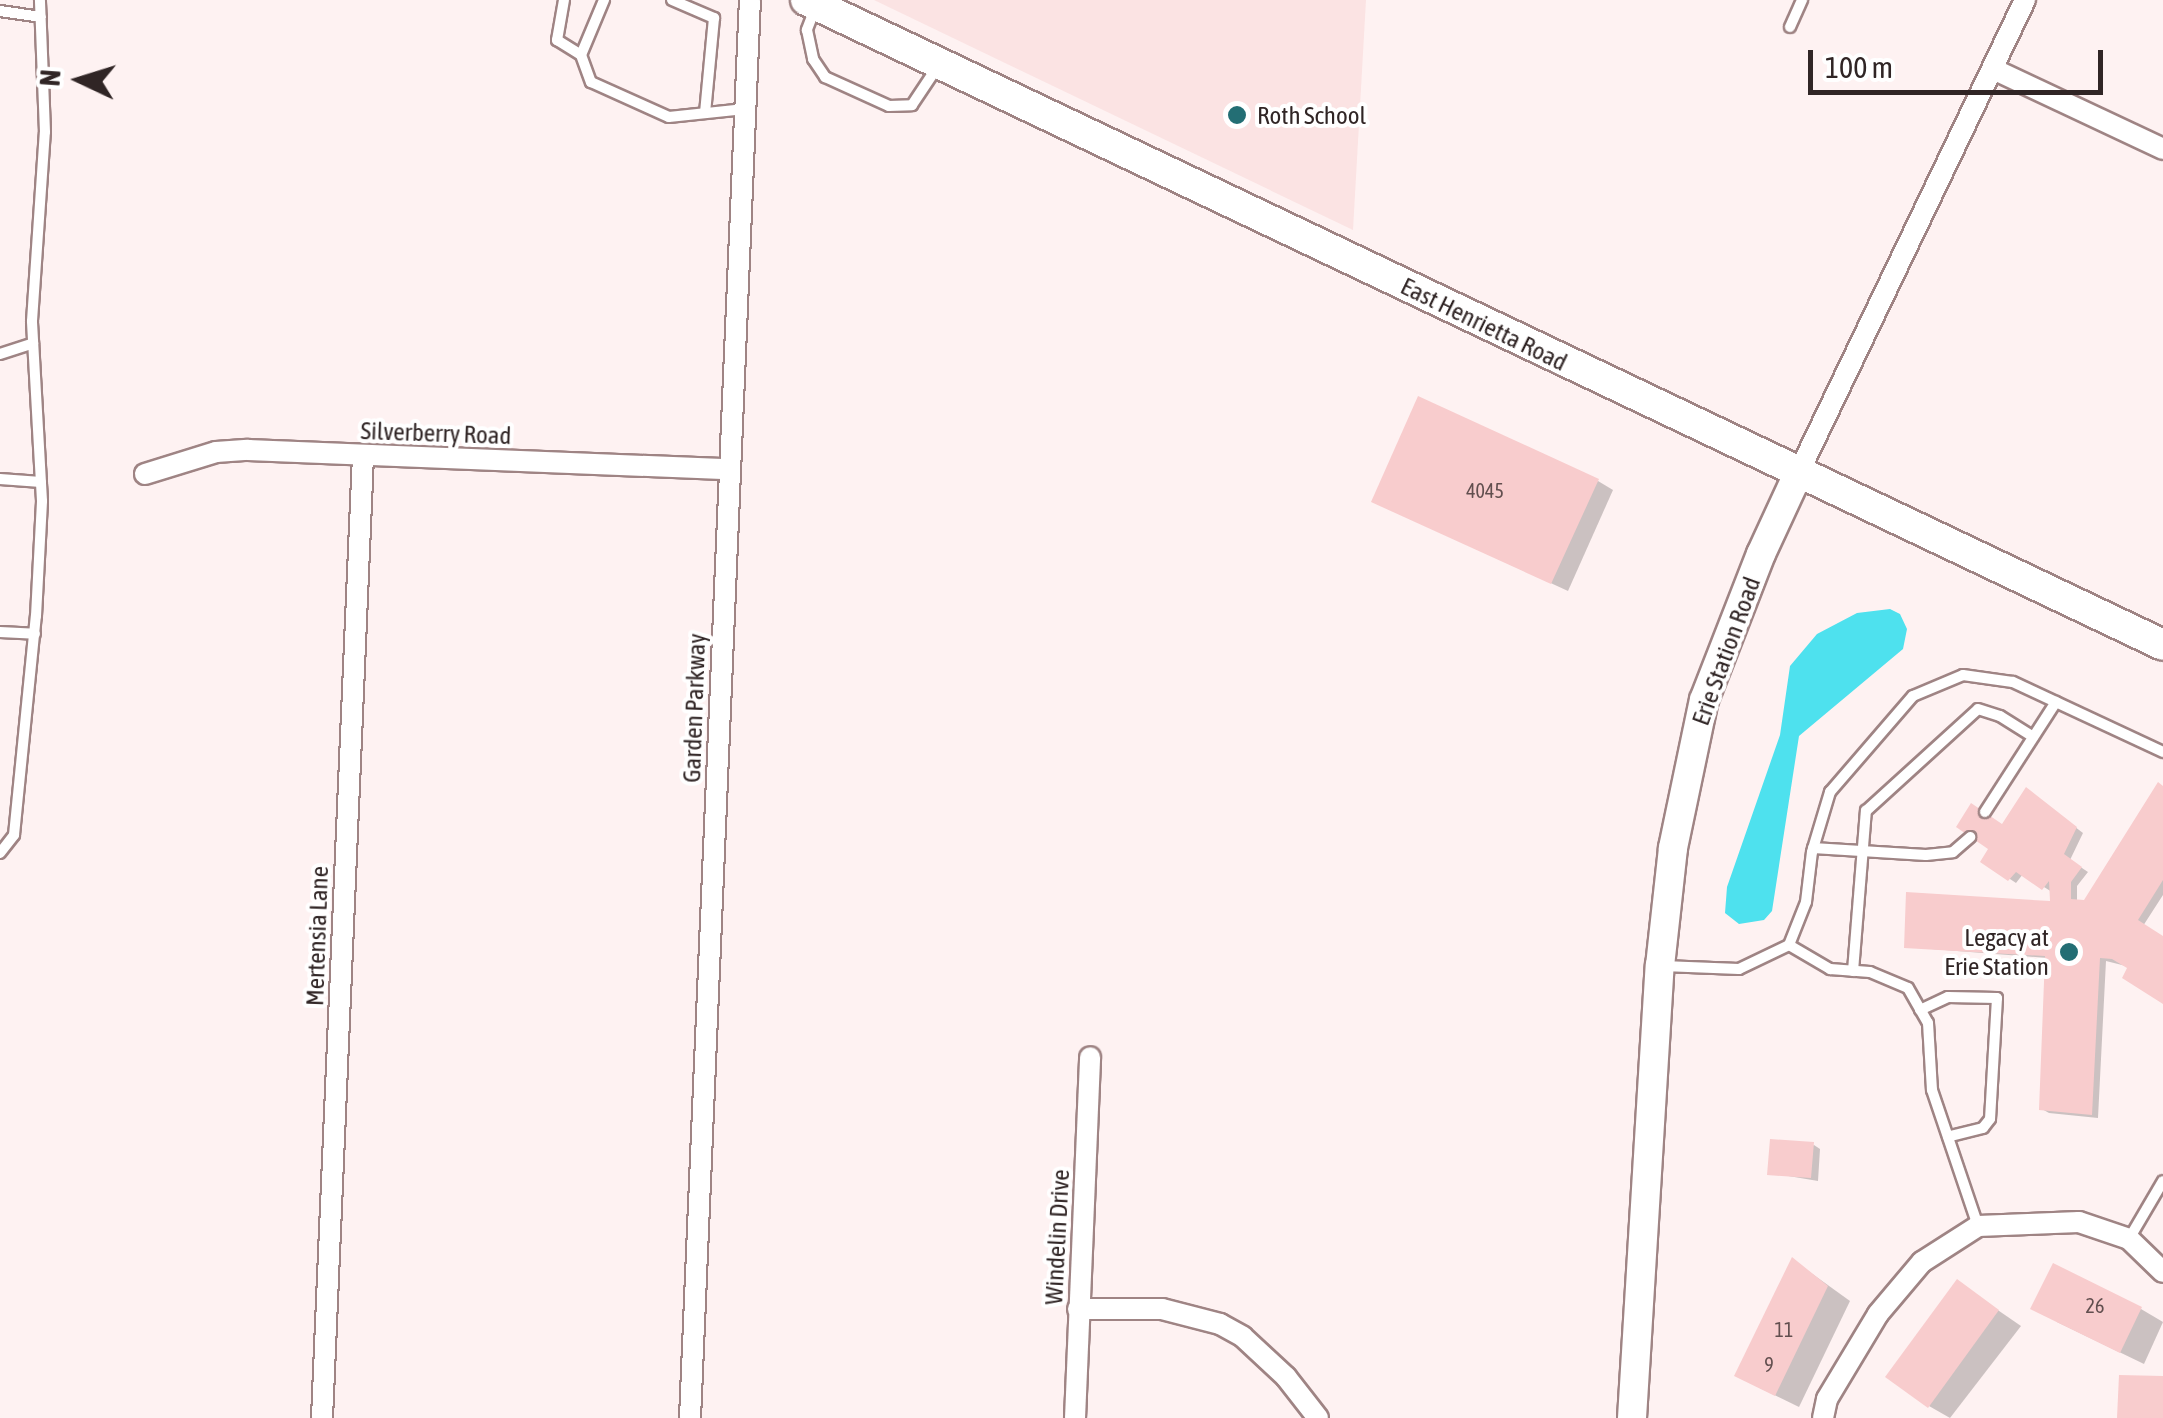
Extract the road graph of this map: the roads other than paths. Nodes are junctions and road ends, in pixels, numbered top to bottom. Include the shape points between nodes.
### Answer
1 (40, 0) edge
2 (564, 0) edge
3 (604, 0) edge
4 (672, 0) edge
5 (750, 0) edge
6 (1802, 0) edge
7 (2025, 0) edge
8 (811, 3) edge
9 (0, 11) edge
10 (41, 18) junction
11 (1790, 27) dead end
12 (580, 55) junction
13 (939, 64) junction
14 (1993, 69) junction
15 (745, 108) junction
16 (705, 113) junction
17 (2163, 150) edge
18 (33, 343) junction
19 (0, 354) edge
20 (363, 455) junction
21 (729, 469) junction
22 (145, 474) dead end
23 (1798, 474) junction
24 (0, 480) edge
25 (41, 482) junction
26 (0, 632) edge
27 (34, 634) junction
28 (2163, 646) edge
29 (2056, 702) junction
30 (2033, 737) junction
31 (2163, 752) edge
32 (1984, 812) dead end
33 (1970, 837) dead end
34 (1813, 848) junction
35 (1860, 852) junction
36 (0, 853) edge
37 (1789, 946) junction
38 (1660, 966) junction
39 (1852, 971) junction
40 (1920, 1010) junction
41 (1090, 1058) dead end
42 (1948, 1137) junction
43 (2163, 1181) edge
44 (1978, 1226) junction
45 (2129, 1239) junction
46 (2163, 1272) edge
47 (1078, 1309) junction
48 (322, 1418) edge
49 (690, 1418) edge
50 (1075, 1418) edge
51 (1318, 1418) edge
52 (1632, 1418) edge
53 (1823, 1418) edge

1 - 10 lane
2 - 12 lane via 557,40
3 - 12 lane
4 - 16 lane via 714,18
5 - 15 street, Garden Parkway
6 - 11 lane
7 - 14 street, Erie Station Road
8 - 13 main road, East Henrietta Road
8 - 13 lane via 807,30 813,60 825,77 889,106 912,105
9 - 10 lane
10 - 18 lane via 46,132
12 - 16 lane via 591,82 669,117
13 - 23 main road, East Henrietta Road
14 - 17 street
14 - 23 street, Erie Station Road
15 - 16 lane
15 - 21 street, Garden Parkway
18 - 19 lane
18 - 25 lane
20 - 21 street, Silverberry Road
20 - 22 street, Silverberry Road via 216,452
20 - 48 street, Mertensia Lane
21 - 49 street, Garden Parkway
23 - 28 main road, East Henrietta Road
23 - 38 street, Erie Station Road via 1704,700 1673,848
24 - 25 lane
25 - 27 lane
26 - 27 lane
27 - 36 lane via 14,835
29 - 30 lane
29 - 31 lane
29 - 34 lane via 2013,682 1964,675 1913,696 1830,792
30 - 32 lane
30 - 35 lane via 1988,710 1965,717 1866,811
33 - 35 lane via 1953,852
34 - 35 lane
34 - 37 lane via 1806,902
35 - 39 lane
37 - 38 lane via 1739,969
37 - 39 lane via 1830,969
38 - 52 street, Erie Station Road
39 - 40 lane via 1908,988
40 - 42 lane via 1928,1024 1932,1090
40 - 42 lane via 1948,998 1998,998 1990,1119 1984,1128
41 - 47 street, Windelin Drive
42 - 44 lane
43 - 45 lane
44 - 45 street via 2078,1222
44 - 53 street via 1922,1262 1878,1314 1827,1398
45 - 46 street
47 - 50 street, Windelin Drive
47 - 51 street via 1162,1309 1220,1324 1243,1336 1286,1377

